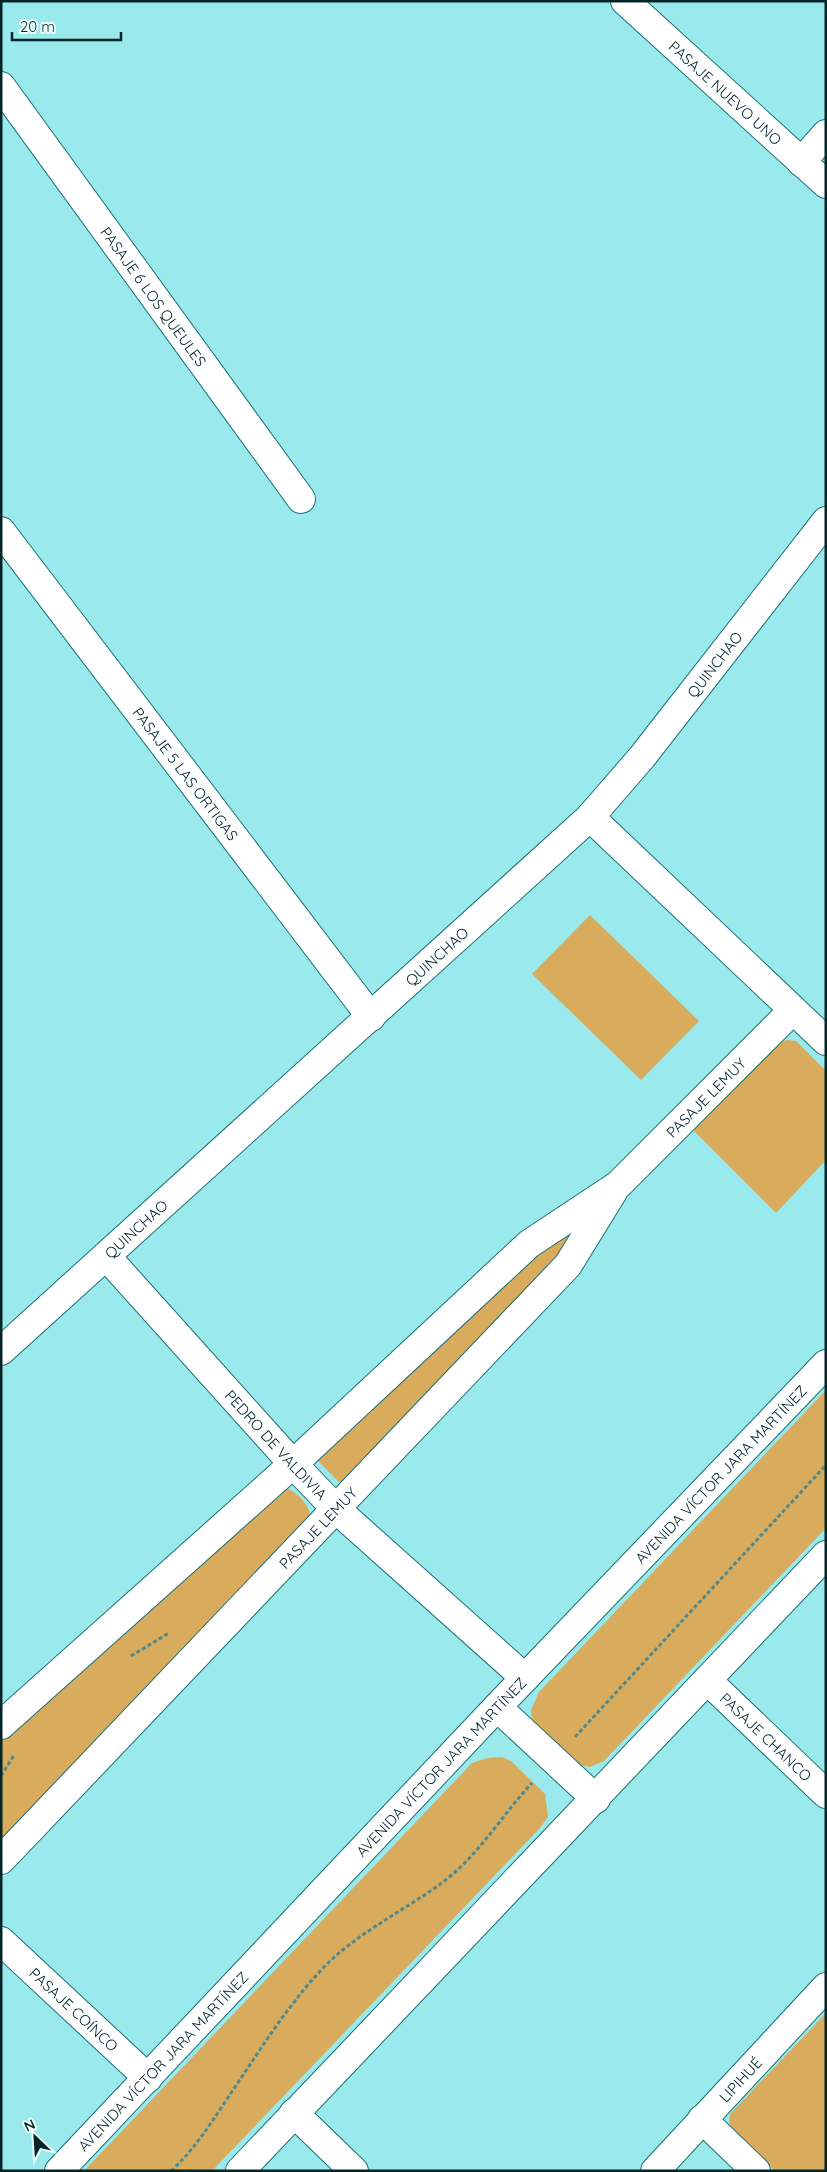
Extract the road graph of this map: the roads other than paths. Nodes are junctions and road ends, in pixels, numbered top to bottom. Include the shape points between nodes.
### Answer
1 (625, 1) edge
2 (3, 92) edge
3 (826, 134) edge
4 (801, 162) junction
5 (826, 184) edge
6 (301, 499) dead end
7 (826, 521) edge
8 (1, 531) edge
9 (590, 817) junction
10 (793, 1010) junction
11 (371, 1017) junction
12 (826, 1041) edge
13 (618, 1185) junction
14 (106, 1256) junction
15 (1, 1350) edge
16 (826, 1364) edge
17 (293, 1464) junction
18 (336, 1508) junction
19 (826, 1555) edge
20 (525, 1678) junction
21 (708, 1680) junction
22 (497, 1708) junction
23 (1, 1725) edge
24 (826, 1794) edge
25 (596, 1799) junction
26 (1, 1860) edge
27 (1, 1940) edge
28 (826, 1987) edge
29 (148, 2078) junction
30 (294, 2114) junction
31 (702, 2119) junction
32 (59, 2171) edge
33 (240, 2171) edge
34 (354, 2171) edge
35 (654, 2171) edge
36 (756, 2171) edge

1 - 4 street, PASAJE NUEVO UNO
2 - 6 street, PASAJE 6 LOS QUEULES
3 - 4 street
4 - 5 street, PASAJE NUEVO UNO
7 - 9 street, QUINCHAO via 667,726
8 - 11 street, PASAJE 5 LAS ORTIGAS
9 - 10 street
9 - 11 street, QUINCHAO
10 - 12 street
10 - 13 street, PASAJE LEMUY
11 - 14 street, QUINCHAO
13 - 17 street, PASAJE LEMUY via 529,1244
13 - 18 street, PASAJE LEMUY via 568,1264
14 - 15 street, QUINCHAO
14 - 17 street, PEDRO DE VALDIVIA
16 - 20 street, AVENIDA VÍCTOR JARA MARTÍNEZ
17 - 18 street, PEDRO DE VALDIVIA
17 - 23 street, PASAJE LEMUY
18 - 20 street, PEDRO DE VALDIVIA
18 - 26 street, PASAJE LEMUY
19 - 21 street
20 - 22 street, AVENIDA VÍCTOR JARA MARTÍNEZ
21 - 24 street, PASAJE CHANCO
21 - 25 street
22 - 25 street
22 - 29 street, AVENIDA VÍCTOR JARA MARTÍNEZ
25 - 30 street
27 - 29 street, PASAJE COÍNCO
28 - 31 street, LIPIHUÉ
29 - 32 street, AVENIDA VÍCTOR JARA MARTÍNEZ
30 - 33 street
30 - 34 street
31 - 35 street, LIPIHUÉ
31 - 36 street

